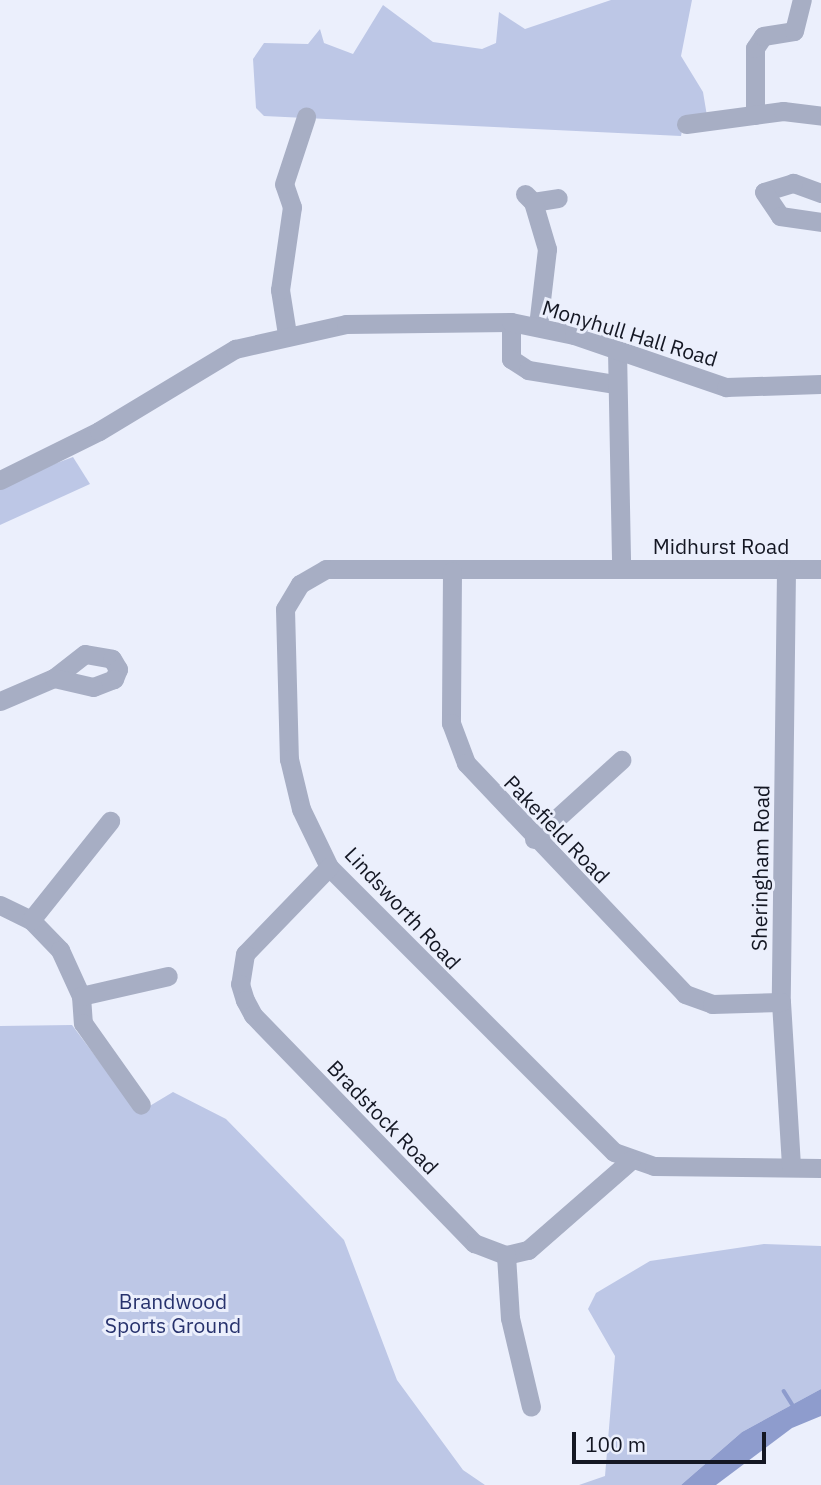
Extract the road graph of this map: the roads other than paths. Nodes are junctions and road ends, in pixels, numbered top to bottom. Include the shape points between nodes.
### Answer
1 (802, 0) edge
2 (755, 115) junction
3 (821, 116) edge
4 (306, 117) dead end
5 (686, 124) dead end
6 (821, 193) edge
7 (558, 198) dead end
8 (821, 222) edge
9 (511, 322) junction
10 (538, 326) junction
11 (287, 334) junction
12 (617, 351) junction
13 (614, 384) junction
14 (821, 384) edge
15 (0, 480) edge
16 (621, 568) junction
17 (821, 569) edge
18 (786, 570) junction
19 (452, 571) junction
20 (54, 678) dead end
21 (0, 701) edge
22 (621, 760) dead end
23 (110, 821) dead end
24 (534, 839) junction
25 (329, 867) junction
26 (0, 905) edge
27 (31, 920) junction
28 (168, 976) dead end
29 (81, 996) junction
30 (781, 1002) junction
31 (141, 1105) dead end
32 (631, 1160) junction
33 (791, 1167) junction
34 (821, 1168) edge
35 (506, 1255) junction
36 (531, 1407) dead end

1 - 2 street via 794,31 763,36 755,48
2 - 3 street
2 - 5 street
4 - 11 street via 284,184 292,207 280,290
6 - 8 street via 793,183 764,191 780,216
7 - 10 street via 529,198 547,249
9 - 10 street, Monyhull Hall Road
9 - 11 street, Monyhull Hall Road via 418,318
9 - 13 street via 512,359 528,370
10 - 12 street, Monyhull Hall Road
11 - 15 street, Monyhull Hall Road via 236,349 99,431
12 - 13 street
12 - 14 street, Monyhull Hall Road via 726,387
13 - 16 street
16 - 18 street, Midhurst Road
16 - 19 street, Lindsworth Road
17 - 18 street, Midhurst Road
18 - 30 street, Sheringham Road
19 - 24 street, Pakefield Road via 457,748
19 - 25 street, Lindsworth Road via 326,569 289,599 289,759 301,809
20 - 21 street
22 - 24 street
23 - 27 street
24 - 30 street, Pakefield Road via 685,994 712,1004
25 - 32 street, Lindsworth Road via 568,1112
25 - 35 street, Bradstock Road via 245,954 240,984 245,1000 253,1015 474,1243
26 - 27 street
27 - 29 street via 60,950
28 - 29 street
29 - 31 street via 83,1023
30 - 33 street, Sheringham Road
32 - 33 street
32 - 35 street via 544,1241
33 - 34 street
35 - 36 street via 510,1318

